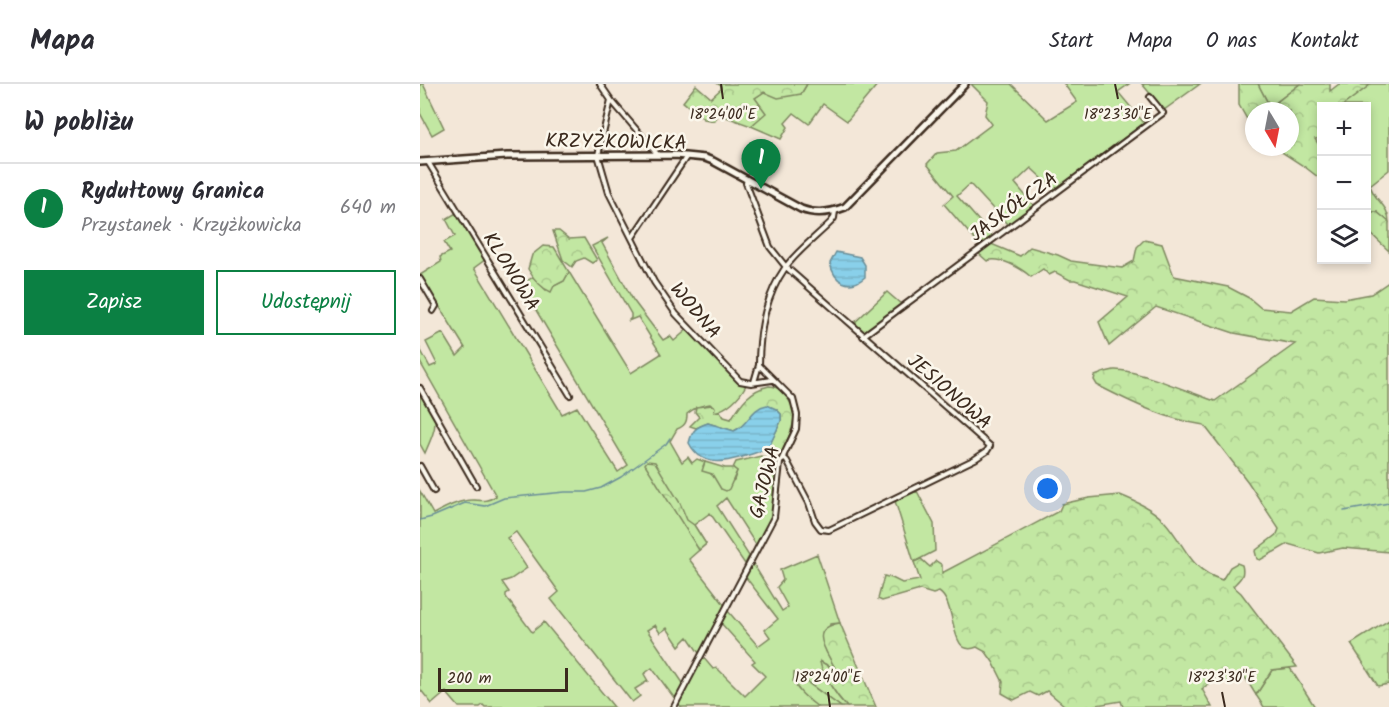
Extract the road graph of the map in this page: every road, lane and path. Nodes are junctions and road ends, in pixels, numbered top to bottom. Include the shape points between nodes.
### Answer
1 (600, 84) edge
2 (965, 84) edge
3 (1150, 97) dead end
4 (611, 100) junction
5 (598, 155) junction
6 (658, 155) junction
7 (688, 156) junction
8 (420, 162) edge
9 (428, 162) junction
10 (747, 179) junction
11 (835, 211) junction
12 (632, 238) junction
13 (786, 267) junction
14 (420, 279) edge
15 (433, 311) dead end
16 (863, 335) junction
17 (759, 365) junction
18 (774, 381) junction
19 (754, 382) junction
20 (420, 388) edge
21 (570, 395) dead end
22 (783, 457) junction
23 (420, 466) edge
24 (476, 486) dead end
25 (434, 491) dead end
26 (675, 707) edge

1 - 4 street
2 - 11 street via 853,200
3 - 16 street, JASKÓŁCZA via 1163,113
4 - 5 street
4 - 6 street
5 - 6 street, KRZYŻKOWICKA
5 - 9 street, KRZYŻKOWICKA
5 - 12 street, WODNA via 609,193
6 - 7 street, KRZYŻKOWICKA
7 - 10 street, KRZYŻKOWICKA via 714,161
7 - 12 street
8 - 9 street, KRZYŻKOWICKA
9 - 21 street, KLONOWA
10 - 11 street, KRZYŻKOWICKA via 801,209 814,213
10 - 13 street, JESIONOWA via 770,247
11 - 13 street via 831,222
12 - 19 street, WODNA via 654,282 676,314 740,381
13 - 16 street, JESIONOWA
13 - 17 street via 761,322
14 - 15 street via 436,306
16 - 22 street, JESIONOWA via 985,441 989,450 829,530 818,526
17 - 18 street, GAJOWA
17 - 19 street
18 - 19 street, WODNA
18 - 22 street, GAJOWA via 793,399 797,415 796,429
20 - 24 street
22 - 26 street, GAJOWA via 774,518
23 - 25 street

